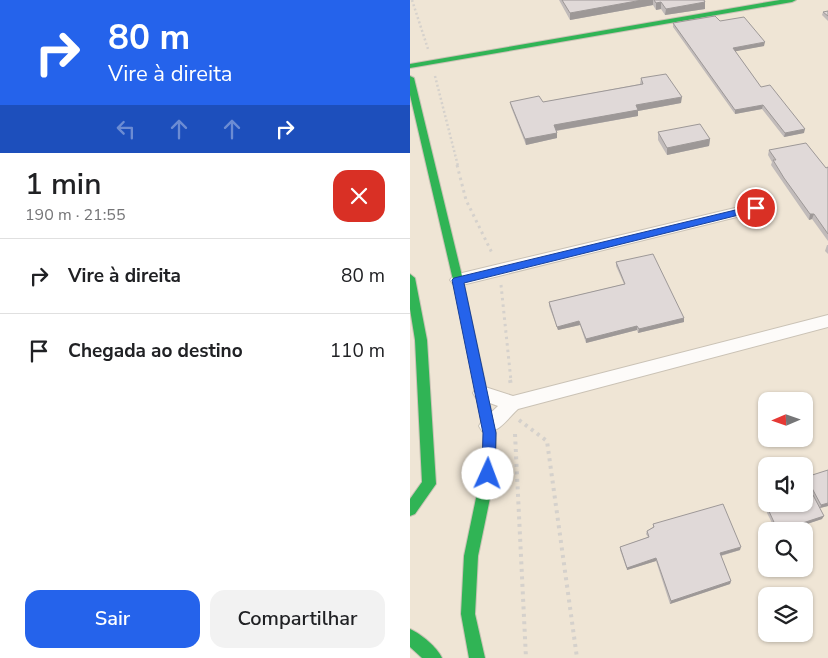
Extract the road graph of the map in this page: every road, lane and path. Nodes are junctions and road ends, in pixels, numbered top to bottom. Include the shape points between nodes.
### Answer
1 (792, 0) edge
2 (410, 66) edge
3 (410, 78) edge
4 (756, 208) dead end
5 (410, 278) edge
6 (458, 280) junction
7 (828, 321) edge
8 (482, 393) junction
9 (510, 406) junction
10 (488, 426) junction
11 (410, 510) edge
12 (410, 637) edge
13 (434, 658) edge
14 (477, 658) edge
15 (577, 658) edge

1 - 2 main road
3 - 6 main road
4 - 6 street
5 - 11 main road via 421,340 429,484
6 - 8 main road
7 - 9 street
8 - 9 street
8 - 10 main road
9 - 10 street
9 - 15 path via 547,441
10 - 14 main road via 488,474 471,556 468,614
12 - 13 main road

